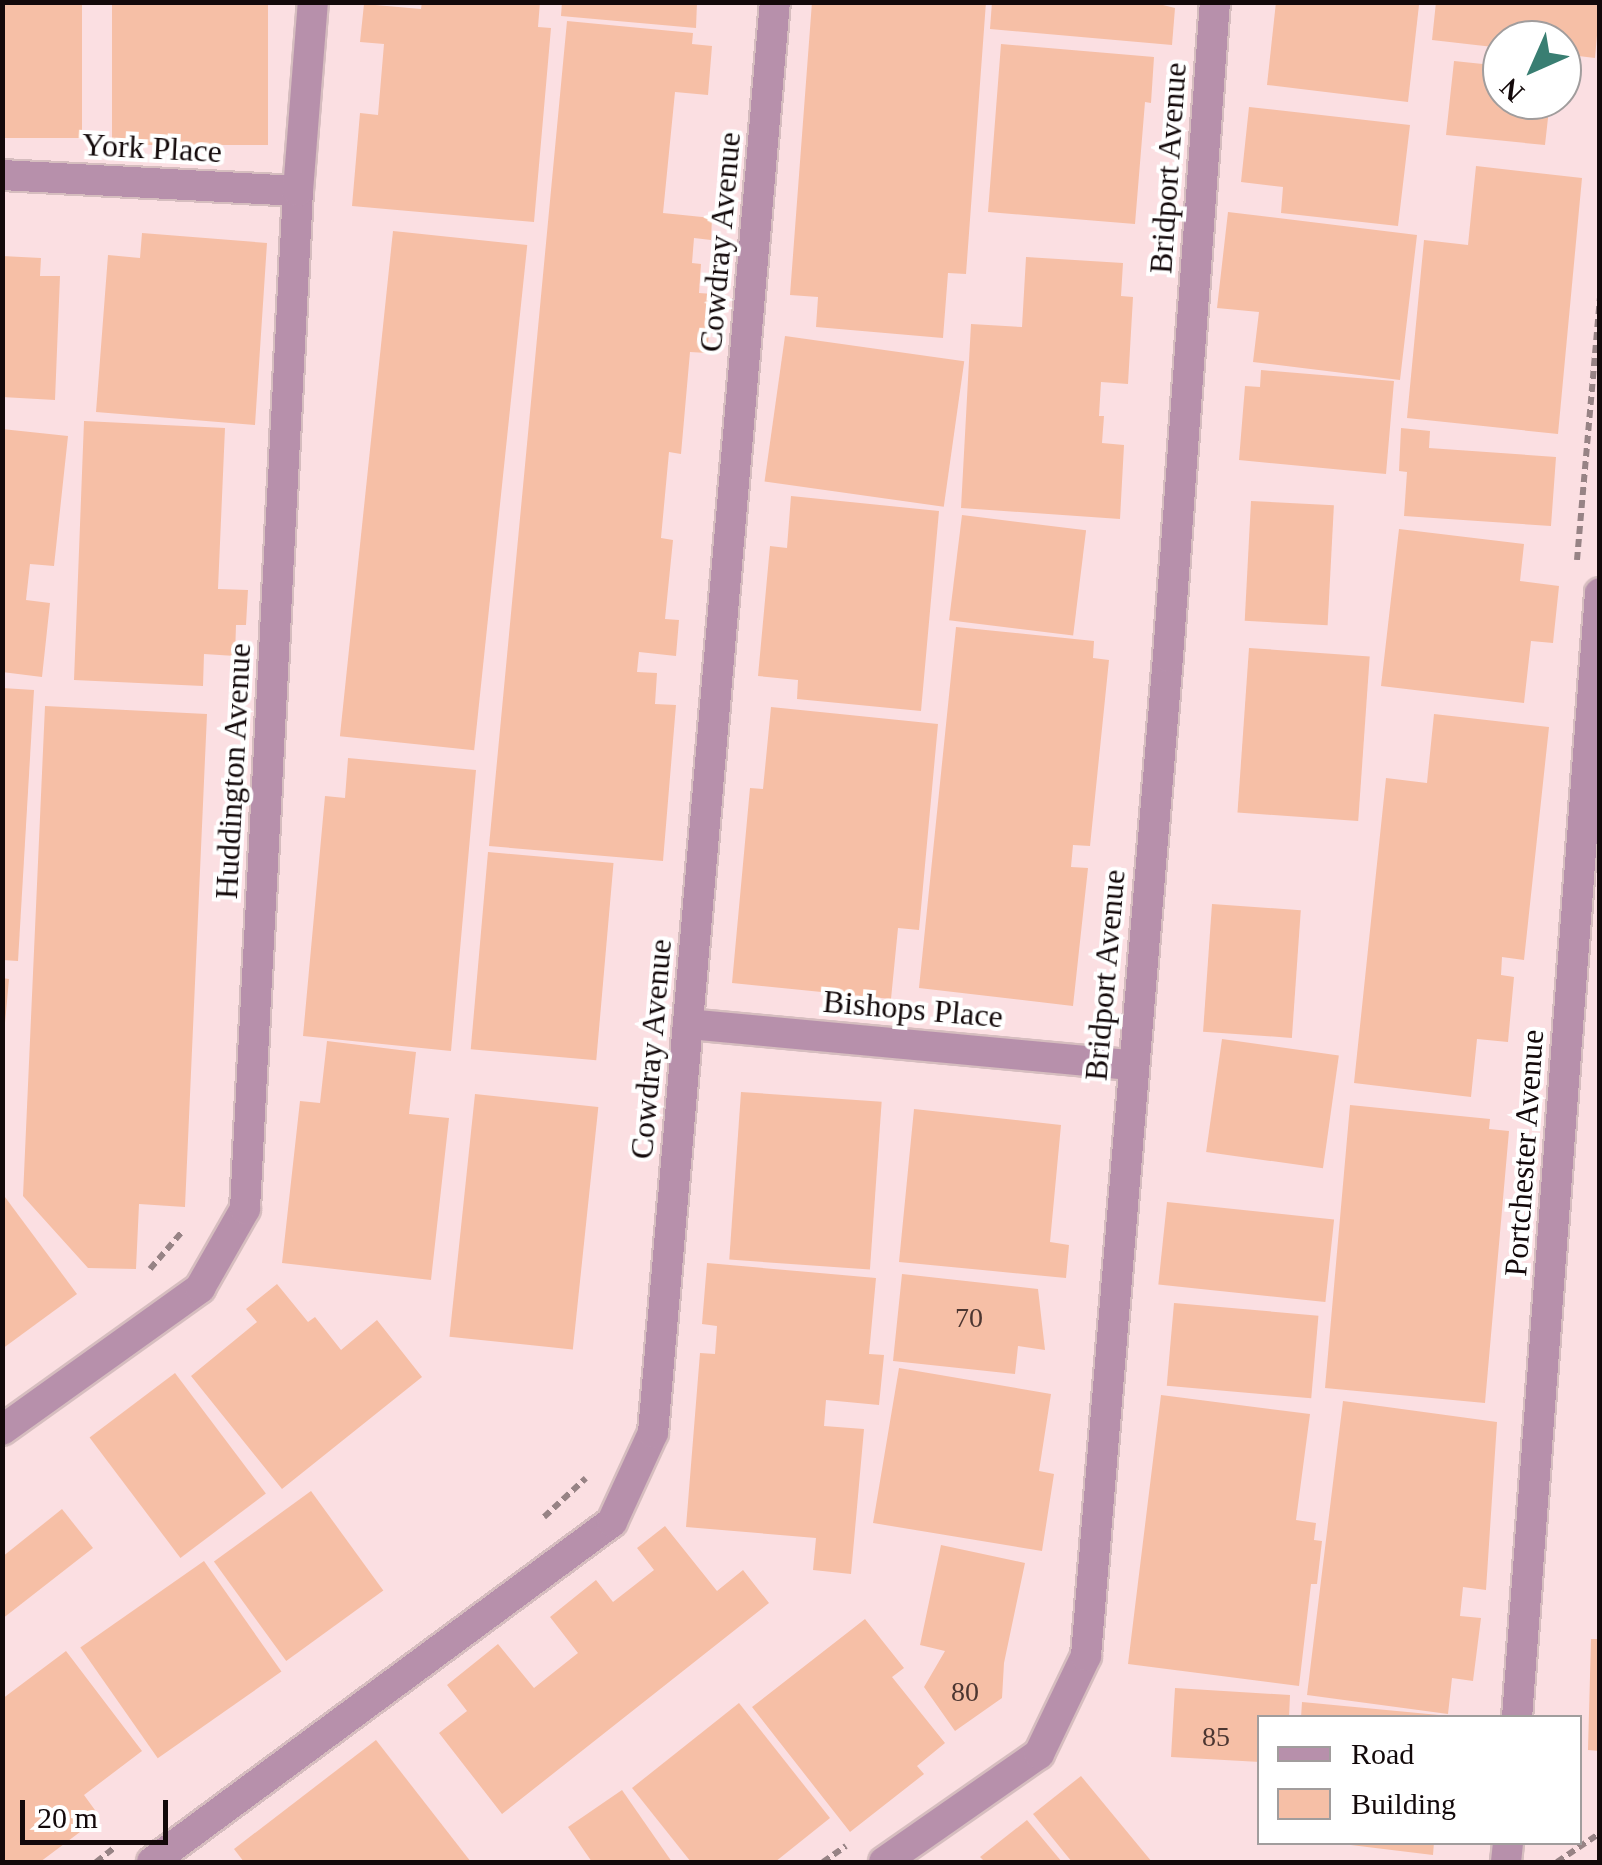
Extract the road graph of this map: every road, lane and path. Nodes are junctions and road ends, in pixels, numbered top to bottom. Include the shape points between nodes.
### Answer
1 (313, 2) edge
2 (775, 2) edge
3 (1215, 2) edge
4 (2, 174) edge
5 (298, 191) junction
6 (1600, 593) edge
7 (688, 1024) junction
8 (1132, 1066) junction
9 (191, 1220) dead end
10 (146, 1273) dead end
11 (2, 1430) edge
12 (594, 1471) dead end
13 (533, 1526) dead end
14 (1517, 1715) edge
15 (1600, 1833) edge
16 (127, 1838) dead end
17 (856, 1840) dead end
18 (96, 1862) edge
19 (152, 1862) edge
20 (823, 1862) edge
21 (884, 1862) edge
22 (1557, 1862) edge

1 - 5 street, Huddington Avenue
2 - 7 street, Cowdray Avenue
3 - 8 street, Bridport Avenue
4 - 5 street, York Place
5 - 11 street, Huddington Avenue via 244,1208 200,1288
6 - 14 street, Portchester Avenue
7 - 8 street, Bishops Place
7 - 19 street, Cowdray Avenue via 654,1433 612,1522
8 - 21 street, Bridport Avenue via 1086,1656 1039,1754
9 - 10 path
12 - 13 path
15 - 22 path
16 - 18 path
17 - 20 path

